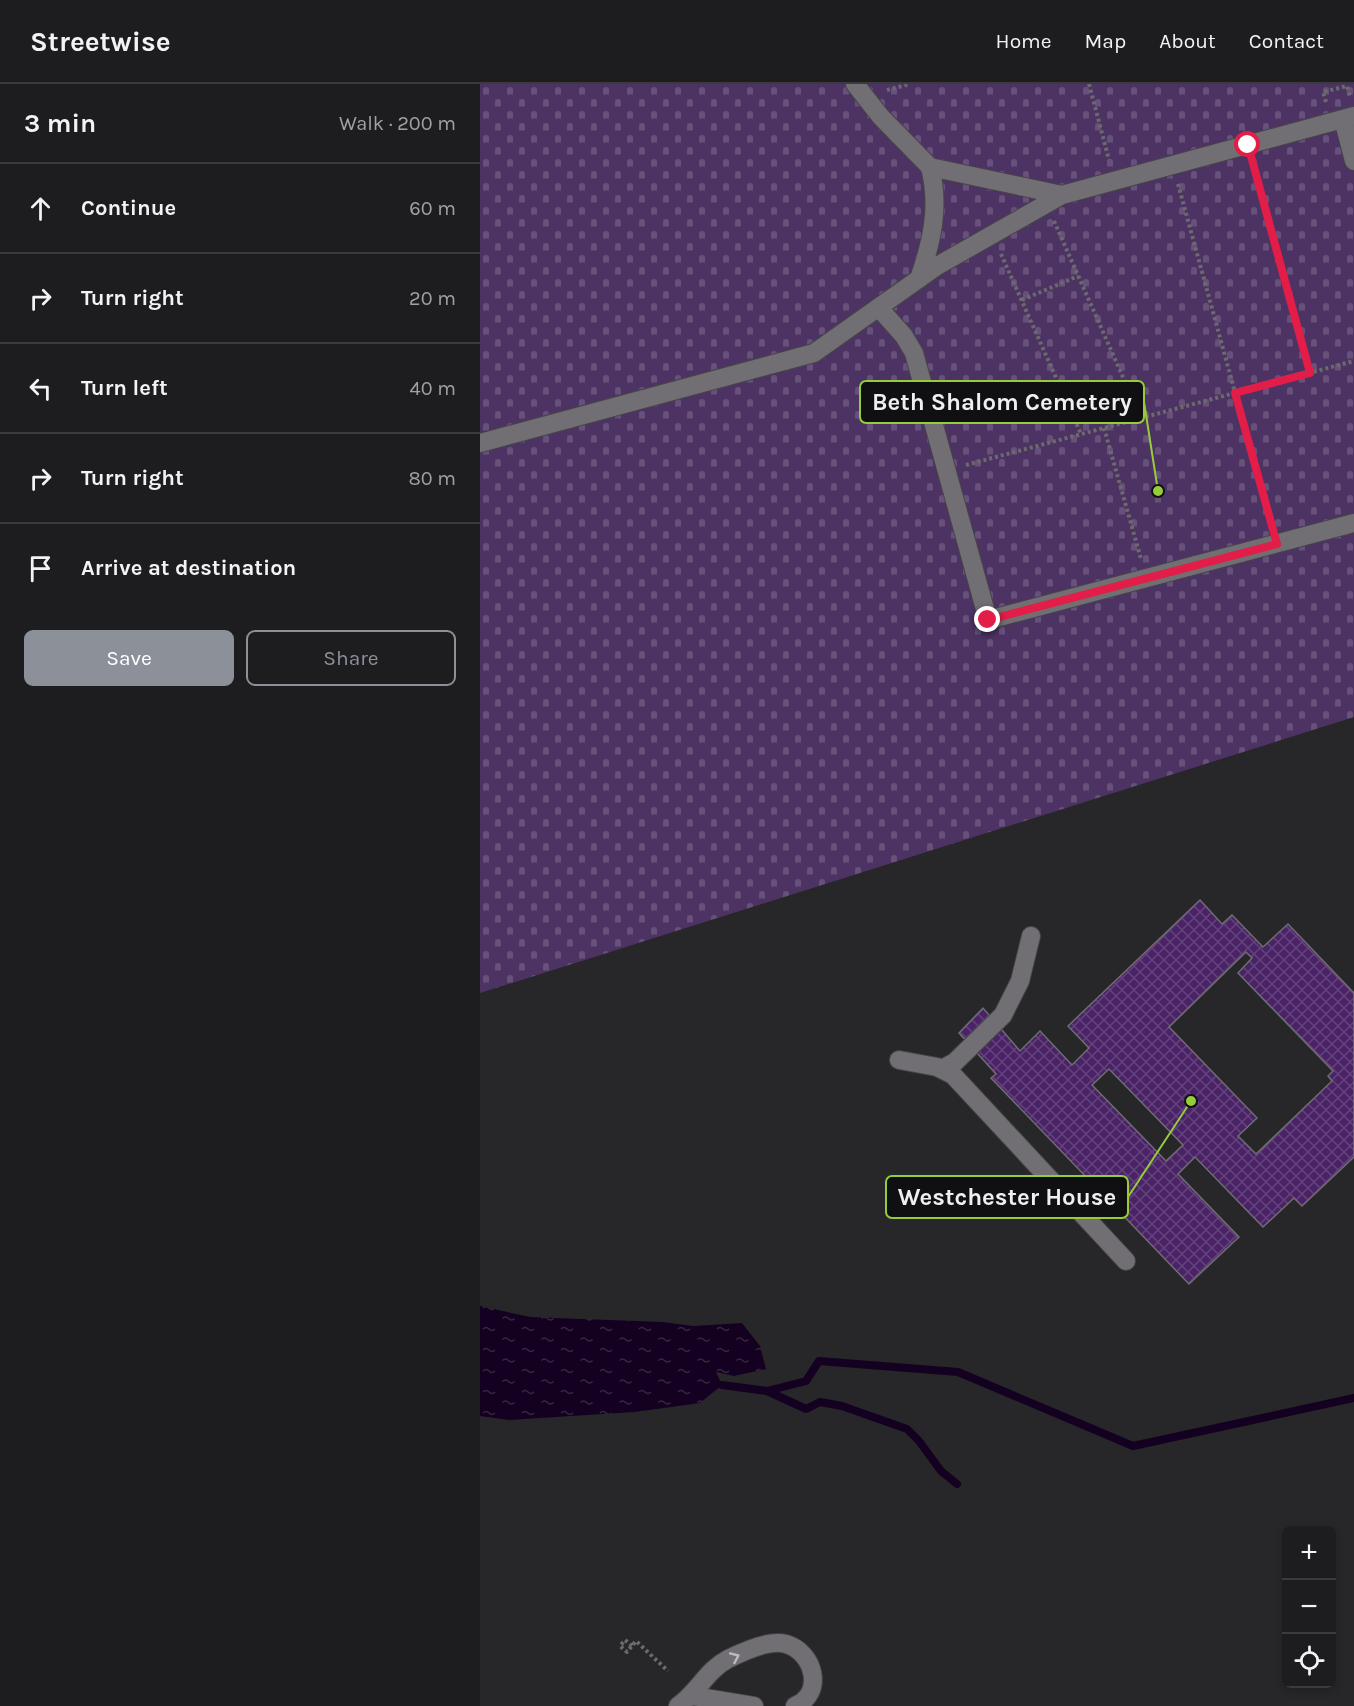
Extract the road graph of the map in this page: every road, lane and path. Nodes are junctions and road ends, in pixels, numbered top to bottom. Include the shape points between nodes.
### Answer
1 (855, 84) edge
2 (1089, 84) edge
3 (1348, 118) edge
4 (1248, 145) junction
5 (1354, 160) edge
6 (1173, 166) junction
7 (930, 167) junction
8 (1115, 181) junction
9 (1054, 200) junction
10 (993, 236) junction
11 (1078, 276) junction
12 (919, 279) junction
13 (1022, 300) junction
14 (879, 308) junction
15 (1354, 361) edge
16 (1310, 373) junction
17 (1235, 393) junction
18 (1141, 418) junction
19 (1104, 428) junction
20 (1080, 434) junction
21 (480, 443) edge
22 (945, 471) junction
23 (1354, 524) edge
24 (1277, 544) junction
25 (1146, 580) junction
26 (1031, 936) dead end
27 (899, 1060) dead end
28 (942, 1069) junction
29 (1126, 1261) dead end
30 (632, 1646) dead end
31 (668, 1671) dead end
32 (686, 1701) edge
33 (754, 1706) edge
34 (795, 1706) edge

1 - 7 street
2 - 8 path
3 - 4 street
3 - 5 street
4 - 6 street
4 - 16 path
6 - 8 street
6 - 17 path
7 - 9 street
7 - 12 street via 935,186 933,239
8 - 9 street
9 - 10 street
9 - 11 path
10 - 12 street
10 - 13 path
11 - 13 path
11 - 18 path
12 - 14 street
13 - 20 path
14 - 21 street via 814,354
14 - 22 street via 914,353
15 - 16 path
16 - 17 path
17 - 18 path
17 - 24 path
18 - 19 path
19 - 20 path
19 - 25 path
20 - 22 path
22 - 25 street via 981,622
23 - 24 street
24 - 25 street
26 - 28 street via 1020,981 1003,1015 955,1062
27 - 28 street
28 - 29 street via 953,1075
30 - 31 path via 636,1641
32 - 33 street
32 -> 34 street via 708,1674 727,1659 784,1643 804,1654 814,1673 810,1692

